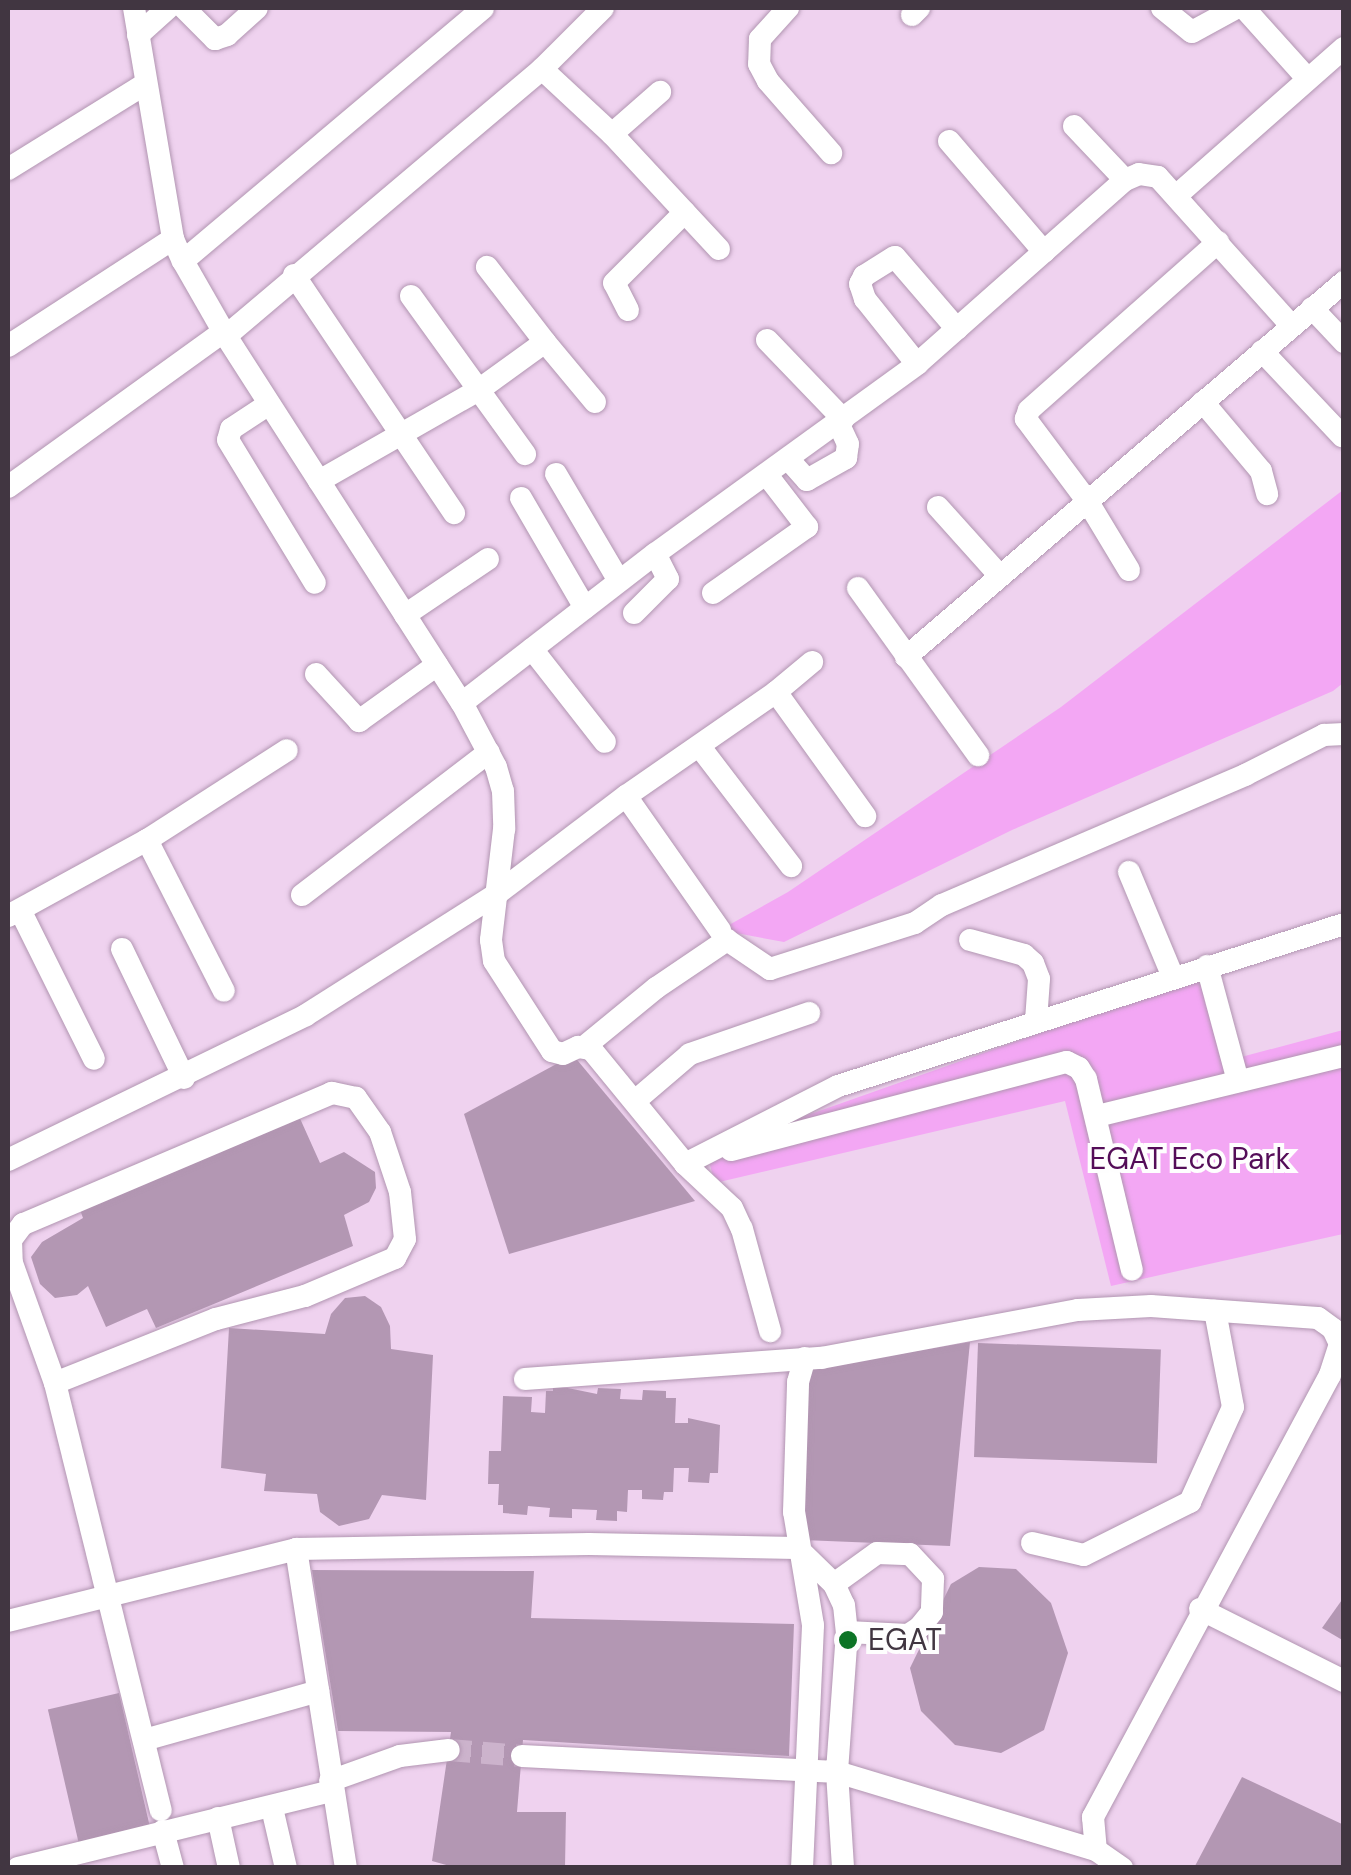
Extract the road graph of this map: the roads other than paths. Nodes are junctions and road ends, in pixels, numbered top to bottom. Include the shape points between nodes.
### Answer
1 (134, 8) edge
2 (168, 8) edge
3 (184, 8) edge
4 (257, 8) edge
5 (483, 8) edge
6 (603, 8) edge
7 (788, 8) edge
8 (1162, 8) edge
9 (1240, 8) edge
10 (138, 35) junction
11 (1344, 48) edge
12 (542, 69) junction
13 (1306, 77) junction
14 (145, 84) junction
15 (660, 92) dead end
16 (1074, 126) dead end
17 (612, 134) junction
18 (949, 142) dead end
19 (831, 154) dead end
20 (8, 169) edge
21 (1126, 180) junction
22 (1176, 196) junction
23 (685, 212) junction
24 (174, 239) junction
25 (1218, 242) junction
26 (720, 249) dead end
27 (1044, 252) junction
28 (183, 262) junction
29 (487, 268) dead end
30 (294, 274) junction
31 (1344, 282) edge
32 (411, 296) dead end
33 (1312, 308) junction
34 (628, 310) dead end
35 (1291, 325) junction
36 (957, 329) junction
37 (224, 334) junction
38 (767, 340) dead end
39 (545, 342) junction
40 (1344, 342) edge
41 (8, 346) edge
42 (1262, 351) junction
43 (916, 364) junction
44 (480, 390) junction
45 (595, 402) dead end
46 (1203, 402) junction
47 (269, 404) junction
48 (840, 421) junction
49 (401, 434) junction
50 (1342, 436) edge
51 (525, 454) dead end
52 (789, 460) junction
53 (556, 474) dead end
54 (767, 475) junction
55 (319, 480) junction
56 (8, 487) edge
57 (1267, 494) dead end
58 (521, 498) dead end
59 (1088, 502) junction
60 (938, 506) dead end
61 (454, 513) dead end
62 (654, 554) junction
63 (488, 558) dead end
64 (1129, 570) dead end
65 (1000, 576) junction
66 (618, 581) junction
67 (314, 583) dead end
68 (858, 588) dead end
69 (712, 593) dead end
70 (585, 608) junction
71 (634, 613) dead end
72 (405, 614) junction
73 (532, 649) junction
74 (906, 657) junction
75 (812, 662) dead end
76 (437, 665) junction
77 (316, 674) dead end
78 (776, 692) junction
79 (462, 703) junction
80 (1344, 734) edge
81 (605, 742) dead end
82 (700, 747) junction
83 (286, 750) dead end
84 (489, 752) junction
85 (978, 755) dead end
86 (626, 796) junction
87 (865, 816) dead end
88 (147, 840) junction
89 (791, 866) dead end
90 (1130, 872) dead end
91 (498, 893) junction
92 (302, 895) dead end
93 (14, 913) edge
94 (1344, 924) edge
95 (720, 930) dead end
96 (970, 940) dead end
97 (122, 950) dead end
98 (1208, 966) junction
99 (1173, 977) junction
100 (224, 991) dead end
101 (809, 1013) dead end
102 (1036, 1021) junction
103 (584, 1047) junction
104 (1344, 1056) edge
105 (94, 1059) dead end
106 (184, 1078) junction
107 (1238, 1081) junction
108 (635, 1102) junction
109 (1097, 1116) junction
110 (8, 1160) edge
111 (692, 1160) junction
112 (1132, 1270) dead end
113 (1215, 1311) junction
114 (770, 1331) dead end
115 (805, 1358) junction
116 (1336, 1377) edge
117 (525, 1378) dead end
118 (55, 1383) junction
119 (1032, 1543) dead end
120 (797, 1548) junction
121 (296, 1549) junction
122 (834, 1584) junction
123 (110, 1594) junction
124 (1200, 1610) junction
125 (8, 1621) edge
126 (846, 1632) junction
127 (1344, 1680) edge
128 (318, 1692) junction
129 (144, 1740) junction
130 (449, 1750) tunnel mouth
131 (522, 1756) tunnel mouth
132 (807, 1771) junction
133 (837, 1772) junction
134 (331, 1786) junction
135 (272, 1808) junction
136 (218, 1818) junction
137 (162, 1821) junction
138 (1096, 1850) junction
139 (18, 1868) edge
140 (173, 1868) edge
141 (230, 1868) edge
142 (286, 1868) edge
143 (346, 1868) edge
144 (802, 1868) edge
145 (843, 1868) edge
146 (1122, 1868) edge

1 - 10 street
2 - 10 street
3 - 4 street via 216,38
5 - 28 street
6 - 12 street
7 - 19 street via 760,38 759,64
8 - 9 street via 1192,32
9 - 13 street
10 - 14 street
11 - 13 street
12 - 17 street
12 - 30 street
13 - 22 street
14 - 20 street
14 - 24 street
15 - 17 street
16 - 21 street
17 - 23 street
18 - 27 street
21 - 22 street via 1150,174
21 - 27 street
22 - 25 street
23 - 26 street
23 - 34 street via 614,283
24 - 28 street
24 - 41 street
25 - 35 street
25 - 59 street via 1029,410 1029,428
27 - 36 street
28 - 37 street
29 - 39 street
30 - 37 street
30 - 49 street
31 - 33 street
32 - 44 street
33 - 35 street
33 - 40 street
35 - 42 street
36 - 43 street
36 - 43 street via 895,256 864,276 865,299
37 - 47 street
37 - 56 street
38 - 48 street
39 - 44 street
39 - 45 street
42 - 46 street
42 - 50 street
43 - 48 street
44 - 49 street
44 - 51 street
46 - 57 street via 1261,471
46 - 59 street
47 - 55 street
47 - 67 street via 231,430 228,440
48 - 52 street
48 - 52 street via 846,458 808,480
49 - 55 street
49 - 61 street
52 - 54 street
53 - 66 street
54 - 62 street
54 - 69 street via 807,527
55 - 72 street
58 - 70 street
59 - 64 street
59 - 65 street
60 - 65 street
62 - 66 street
62 - 71 street via 668,579
63 - 72 street
65 - 74 street
66 - 70 street
68 - 74 street
70 - 73 street
72 - 76 street
73 - 79 street
73 - 81 street
74 - 85 street
75 - 78 street
76 - 77 street via 359,722
76 - 79 street
78 - 82 street
78 - 87 street
79 - 84 street
80 - 103 street via 1324,734 942,905 915,923 770,968 726,940
82 - 86 street
82 - 89 street
83 - 88 street
84 - 91 street via 503,791
84 - 92 street
86 - 91 street
86 - 95 street
88 - 93 street
88 - 100 street
90 - 99 street
91 - 103 street via 491,940 500,972 552,1050 563,1054
91 - 106 street via 306,1015
93 - 105 street
94 - 98 street
96 - 102 street via 1033,962 1039,979
97 - 106 street
98 - 99 street
98 - 107 street
99 - 102 street
101 - 108 street via 690,1054
102 - 111 street via 838,1086
103 - 108 street
104 - 107 street
106 - 110 street
107 - 109 street
108 - 111 street
109 - 111 street via 1086,1079 1066,1062
109 - 112 street
111 - 114 street via 732,1208
113 - 115 street via 1078,1310
113 - 116 street via 1318,1318 1334,1329 1340,1344
113 - 119 street via 1233,1407 1190,1502 1084,1556
115 - 117 street
115 - 120 street via 798,1382
116 - 124 street
118 - 118 street via 10,1255 18,1227 332,1093 356,1098 380,1132 400,1192 404,1239 395,1258
118 - 123 street
120 - 121 street
120 - 122 street
120 - 132 street via 813,1625
121 - 123 street
121 - 128 street
122 - 126 street
122 - 126 street via 877,1553 910,1554 933,1579 932,1612 908,1635
123 - 125 street
123 - 129 street
124 - 127 street
124 - 138 street via 1093,1817
126 - 133 street
128 - 129 street
128 - 134 street
129 - 137 street
130 - 134 street via 400,1756
131 - 132 street
132 - 133 street
132 - 144 street
133 - 138 street
133 - 145 street
134 - 135 street
134 - 143 street
135 - 136 street
135 - 142 street
136 - 137 street
136 - 141 street
137 - 139 street
137 - 140 street
138 - 146 street

